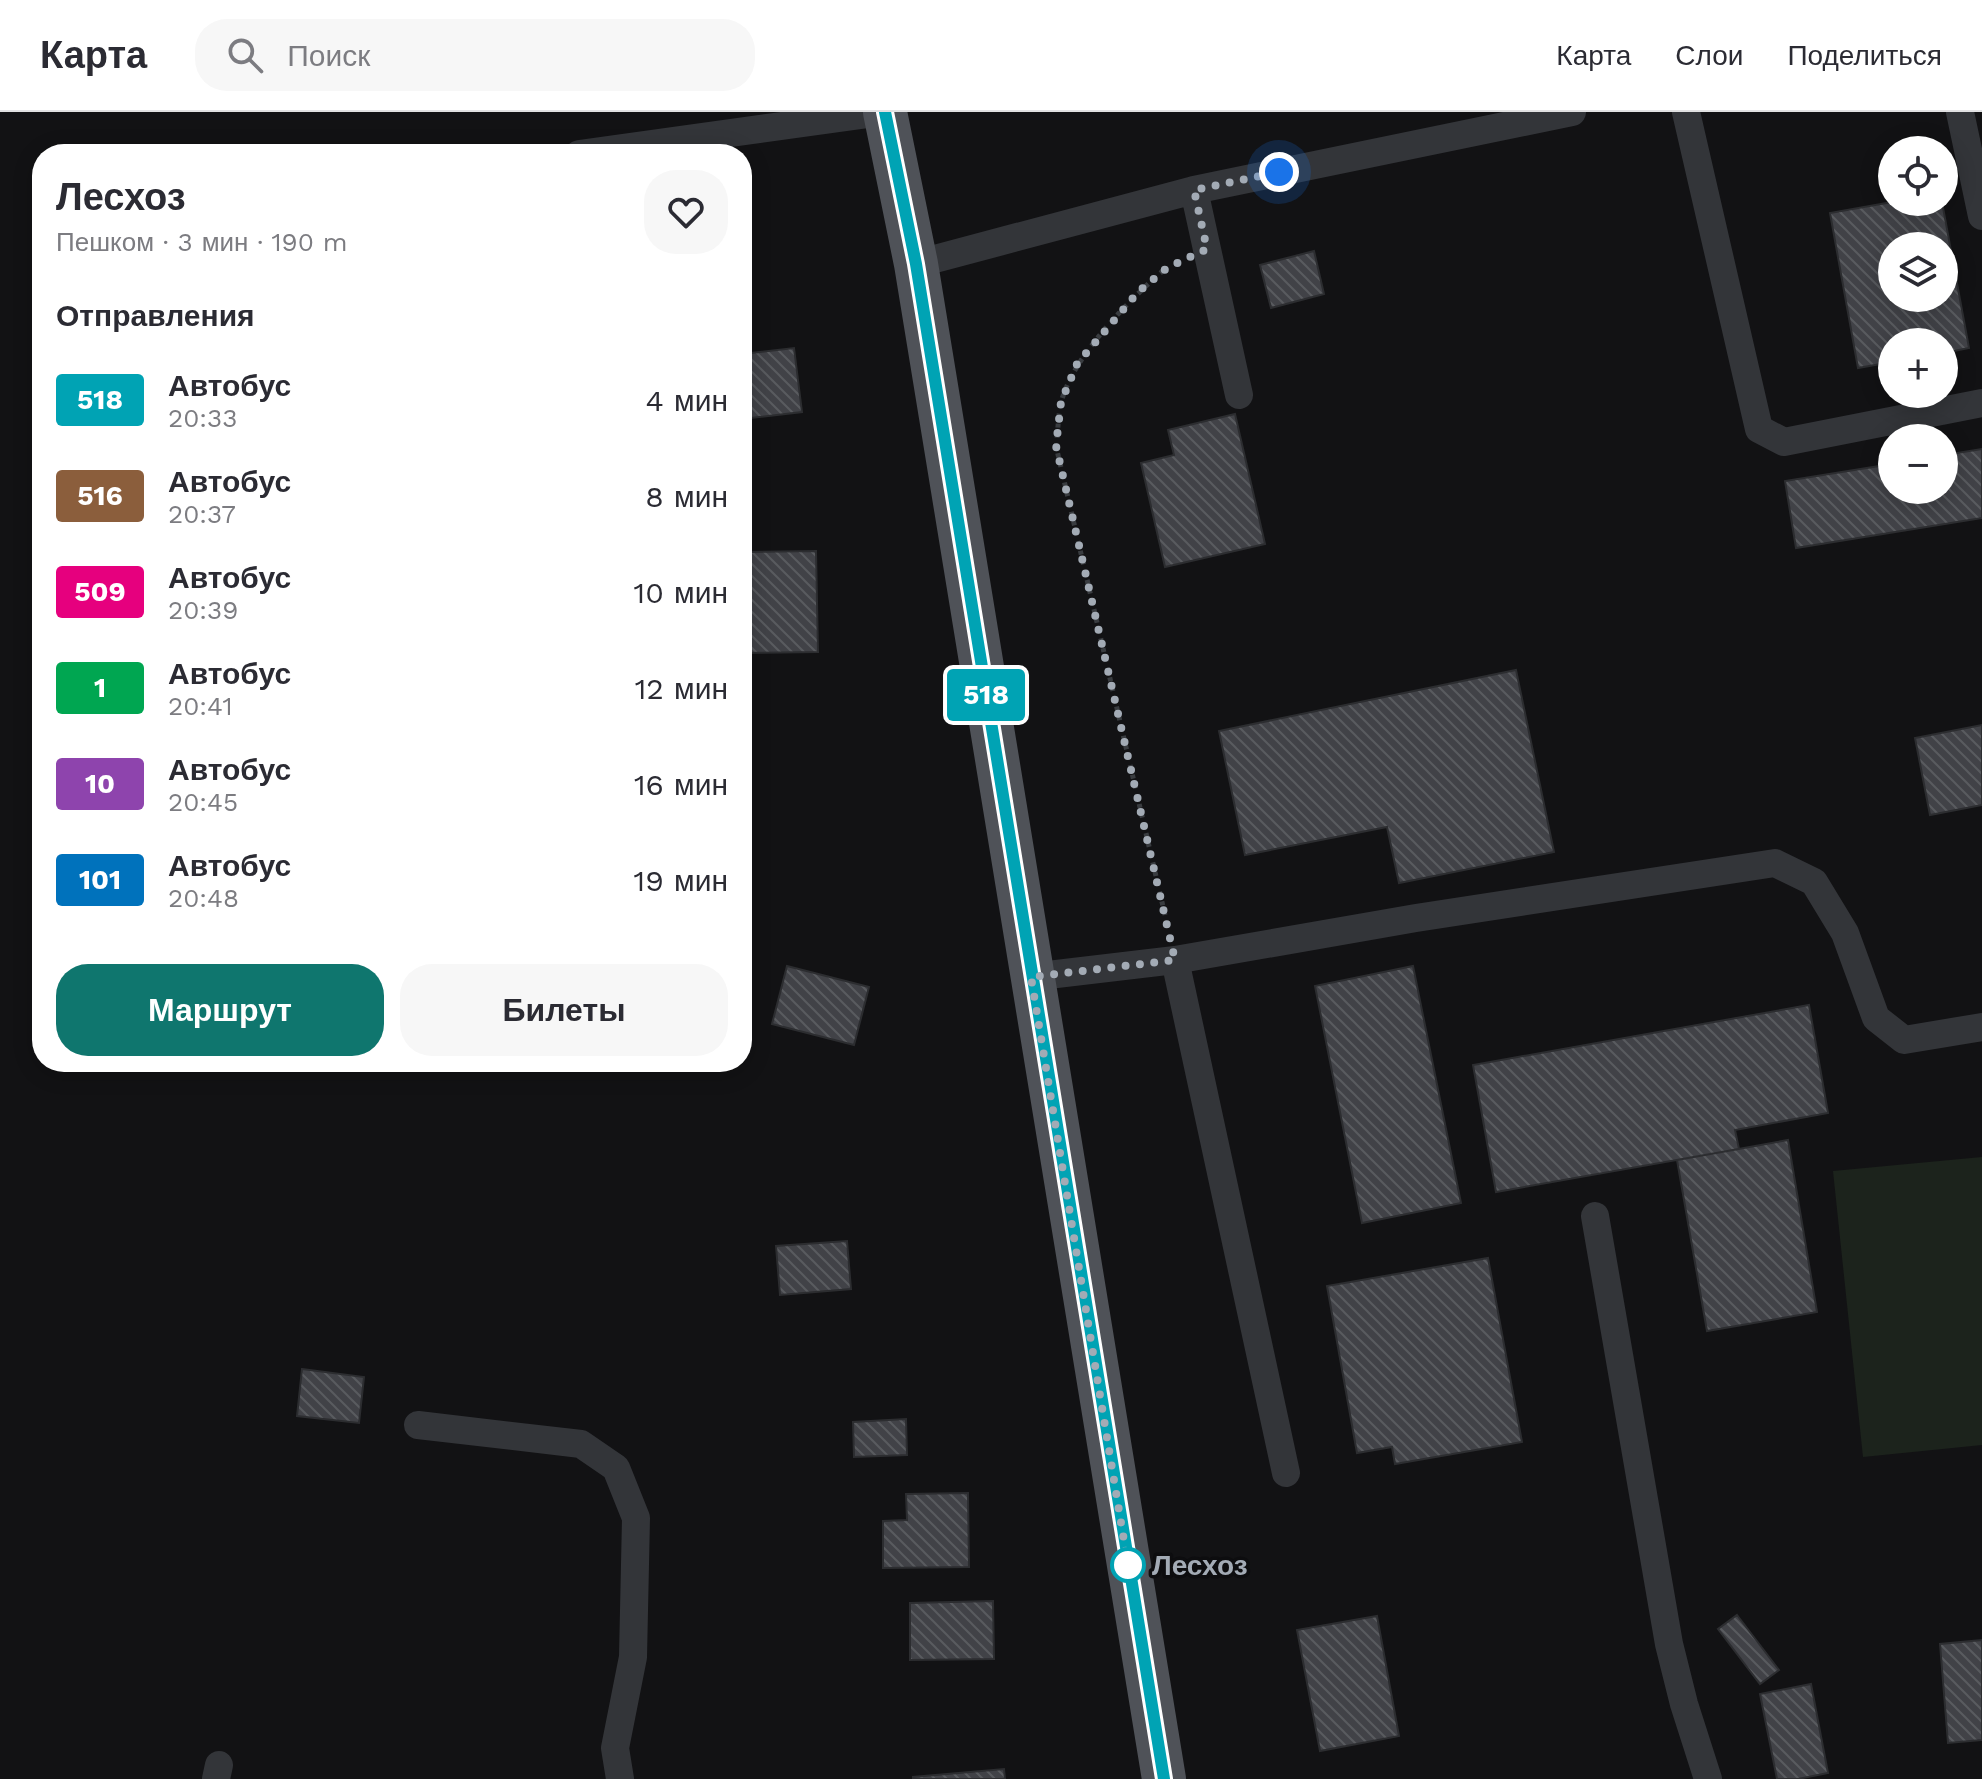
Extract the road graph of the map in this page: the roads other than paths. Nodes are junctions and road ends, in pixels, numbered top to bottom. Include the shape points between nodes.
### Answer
1 (884, 112) edge
2 (1572, 112) edge
3 (1686, 112) edge
4 (1960, 112) edge
5 (652, 144) edge
6 (1194, 190) junction
7 (1982, 216) edge
8 (916, 264) junction
9 (1239, 395) dead end
10 (1982, 403) edge
11 (1175, 960) junction
12 (1031, 977) junction
13 (1982, 1027) edge
14 (1595, 1216) dead end
15 (418, 1425) dead end
16 (1286, 1473) dead end
17 (620, 1779) edge
18 (1164, 1779) edge
19 (1708, 1779) edge

1 - 5 lane
1 - 8 main road
2 - 6 lane
3 - 10 lane via 1759,429 1784,442
4 - 7 lane
6 - 8 lane
6 - 9 lane
8 - 12 main road
11 - 12 lane
11 - 13 lane via 1775,863 1814,882 1845,933 1876,1018 1904,1040
11 - 16 lane
12 - 18 main road
14 - 19 lane via 1669,1644
15 - 17 lane via 581,1444 616,1468 636,1518 633,1657 615,1748

